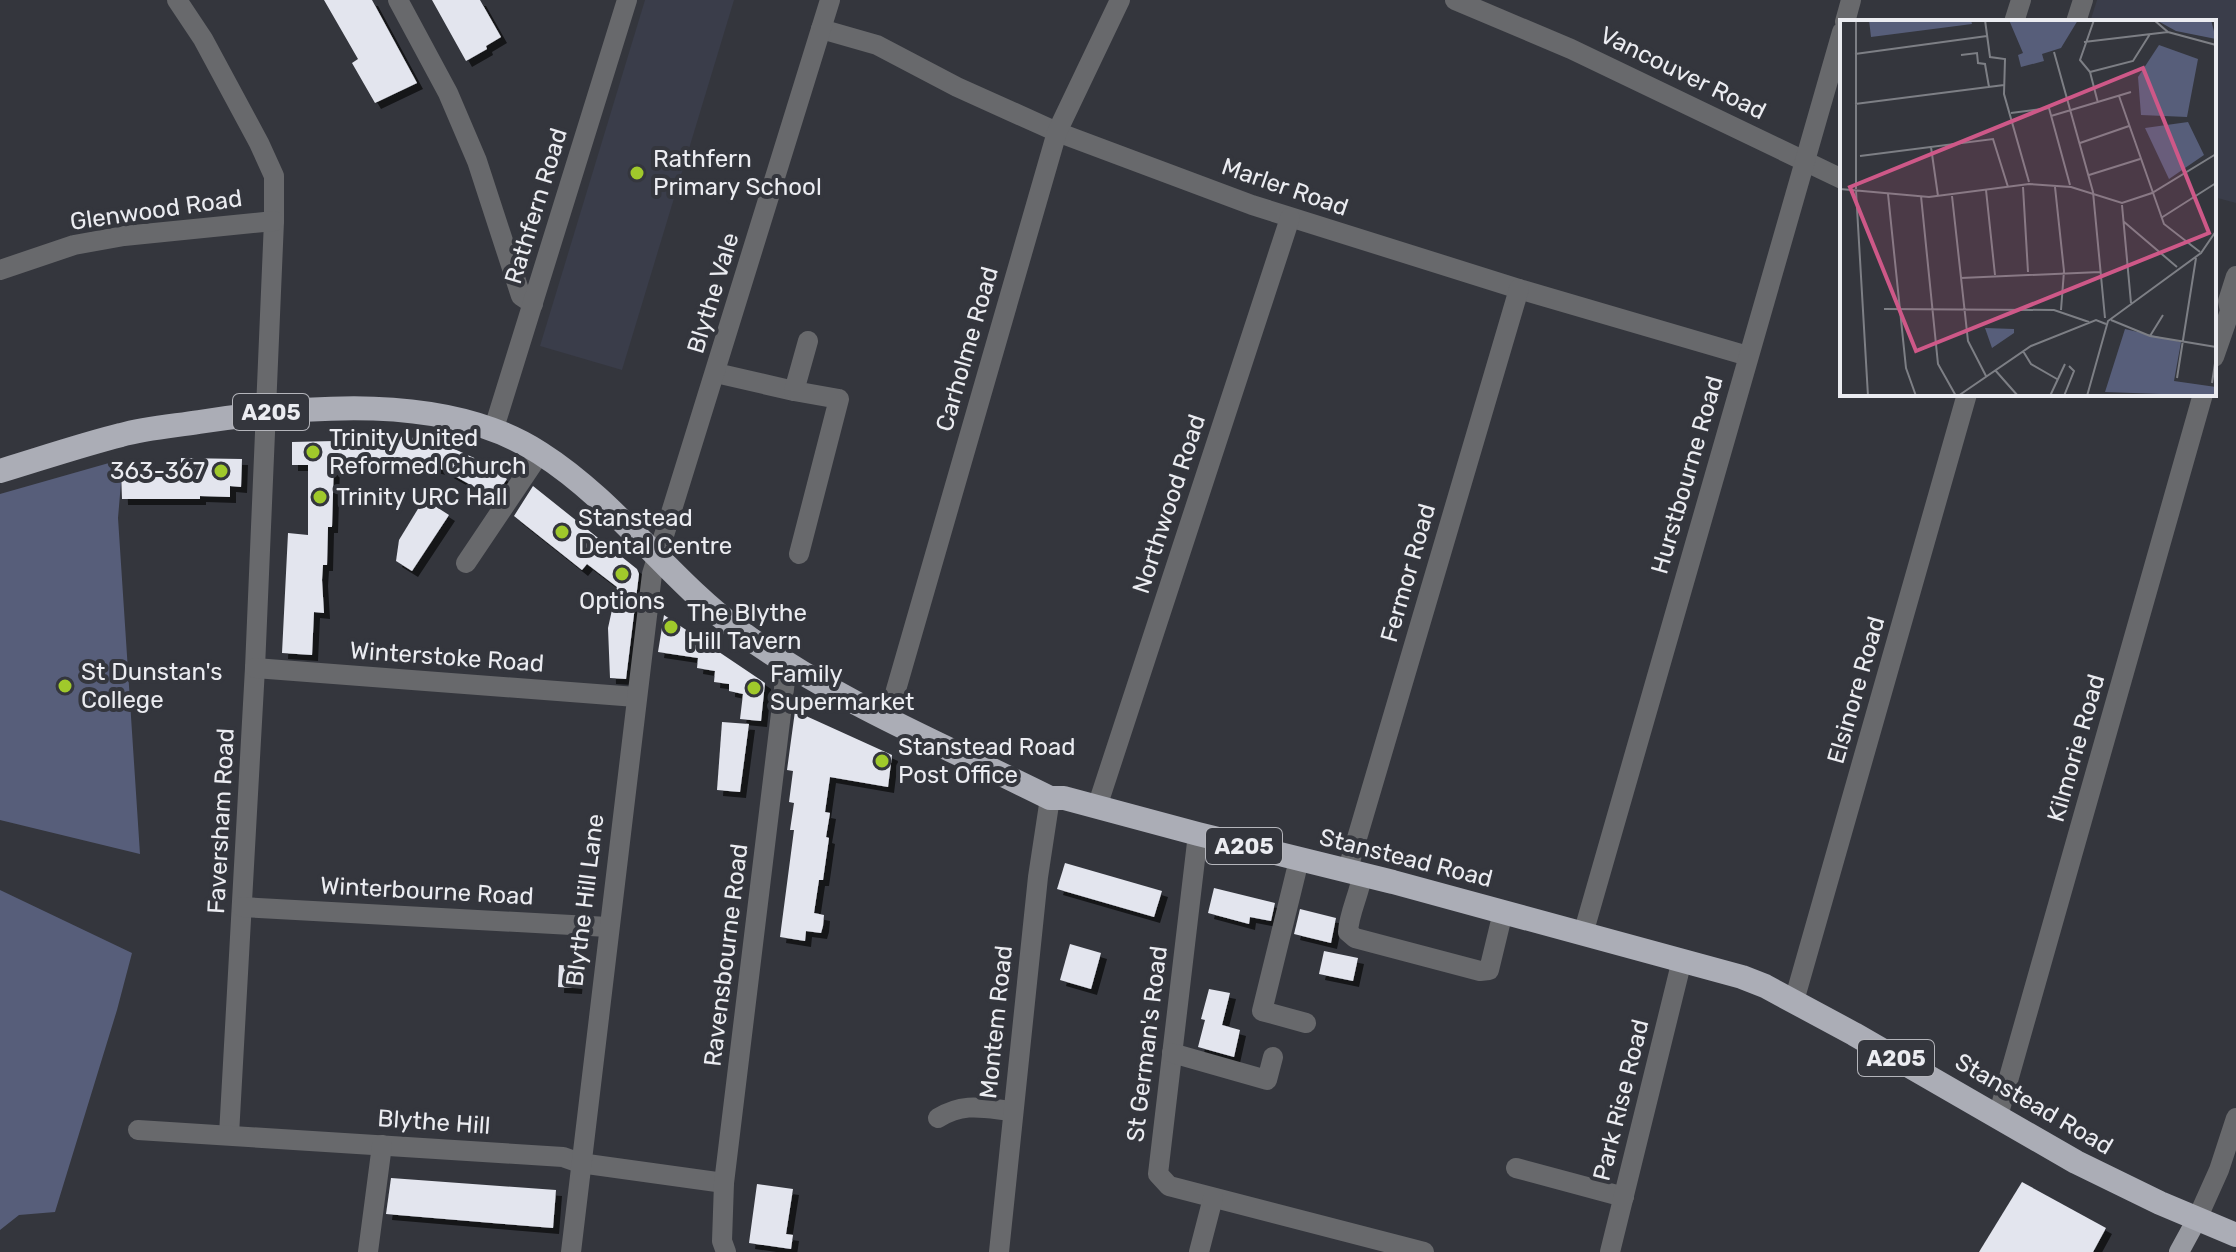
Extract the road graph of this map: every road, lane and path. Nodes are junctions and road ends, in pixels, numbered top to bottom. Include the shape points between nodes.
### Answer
1 (177, 0) edge
2 (398, 0) edge
3 (627, 0) edge
4 (830, 0) edge
5 (1120, 0) edge
6 (1455, 0) edge
7 (1851, 0) edge
8 (2021, 0) edge
9 (2083, 0) edge
10 (1846, 20) edge
11 (2015, 20) edge
12 (2077, 20) edge
13 (821, 29) junction
14 (1840, 39) edge
15 (1057, 132) junction
16 (1803, 161) junction
17 (1840, 178) edge
18 (1290, 218) junction
19 (274, 221) junction
20 (0, 270) edge
21 (2236, 276) edge
22 (1519, 289) junction
23 (533, 304) junction
24 (2224, 325) edge
25 (808, 341) dead end
26 (2216, 351) edge
27 (1748, 356) junction
28 (716, 373) junction
29 (794, 391) junction
30 (1966, 396) edge
31 (2202, 396) edge
32 (265, 412) junction
33 (494, 428) junction
34 (540, 453) junction
35 (0, 471) edge
36 (799, 554) dead end
37 (656, 555) junction
38 (466, 563) dead end
39 (787, 664) junction
40 (255, 668) junction
41 (636, 697) junction
42 (887, 721) junction
43 (1050, 798) junction
44 (1097, 807) junction
45 (1198, 834) junction
46 (1299, 860) junction
47 (1354, 874) junction
48 (242, 907) junction
49 (1503, 912) junction
50 (608, 927) junction
51 (1583, 934) junction
52 (1682, 960) junction
53 (1794, 1001) junction
54 (1306, 1023) dead end
55 (1172, 1053) junction
56 (1273, 1057) dead end
57 (1012, 1111) junction
58 (1998, 1116) junction
59 (938, 1118) dead end
60 (2236, 1118) edge
61 (138, 1130) dead end
62 (229, 1135) junction
63 (382, 1145) junction
64 (580, 1163) junction
65 (1516, 1168) dead end
66 (724, 1183) junction
67 (1624, 1197) junction
68 (1213, 1198) junction
69 (2197, 1219) junction
70 (2236, 1235) edge
71 (1361, 1244) edge
72 (368, 1252) edge
73 (571, 1252) edge
74 (726, 1252) edge
75 (999, 1252) edge
76 (1199, 1252) edge
77 (1424, 1252) edge
78 (1610, 1252) edge
79 (2179, 1252) edge

1 - 19 street, Faversham Road via 274,176
2 - 23 street via 448,93 477,161 521,296
3 - 23 street, Rathfern Road
4 - 13 street, Blythe Vale
5 - 15 street, Carholme Road
6 - 16 street, Vancouver Road via 1583,54
7 - 10 street
8 - 11 street
9 - 12 street
13 - 15 street, Marler Road via 877,45
13 - 28 street, Blythe Vale
14 - 16 street, Hurstbourne Road
15 - 18 street, Marler Road
15 - 42 street, Carholme Road
16 - 17 street, Vancouver Road
16 - 27 street, Hurstbourne Road
18 - 22 street, Marler Road
18 - 44 street, Northwood Road
19 - 20 street, Glenwood Road via 124,236 74,245
19 - 32 street, Faversham Road
21 - 24 street
22 - 27 street, Marler Road
22 - 47 street, Fermor Road
23 - 33 street, Rathfern Road
24 - 26 street
25 - 29 street
27 - 51 street, Hurstbourne Road
28 - 29 street
28 - 37 street, Blythe Vale
29 - 36 street via 839,399
30 - 53 street, Elsinore Road
31 - 58 street, Kilmorie Road
32 - 33 highway, Stanstead Road / A205 via 420,413
32 - 35 highway, Stanstead Road / A205 via 124,434
32 - 40 street, Faversham Road
33 - 34 highway, Stanstead Road / A205
34 - 37 highway, Stanstead Road / A205 via 592,493
34 - 38 street
37 - 39 highway, Stanstead Road / A205 via 696,596
37 - 41 street, Blythe Hill Lane
39 - 42 highway, Stanstead Road / A205
39 - 66 street, Ravensbourne Road
40 - 41 street, Winterstoke Road
40 - 48 street, Faversham Road
41 - 50 street, Blythe Hill Lane
42 - 43 highway, Stanstead Road / A205
43 - 44 highway, Stanstead Road / A205
43 - 57 street, Montem Road
44 - 45 highway, Stanstead Road / A205
45 - 46 highway, Stanstead Road / A205
45 - 55 street, St German's Road
46 - 47 highway, Stanstead Road / A205
46 - 54 street via 1262,1011
47 - 49 highway, Stanstead Road / A205
47 - 49 street, Fermor Road via 1360,891 1348,932 1355,938 1480,971 1489,970
48 - 50 street, Winterbourne Road
48 - 62 street, Faversham Road
49 - 51 highway, Stanstead Road / A205
50 - 64 street, Blythe Hill Lane
51 - 52 highway, Stanstead Road / A205
52 - 53 highway, Stanstead Road / A205 via 1742,977
52 - 67 street, Park Rise Road
53 - 58 highway, Stanstead Road / A205
55 - 56 street via 1267,1080
55 - 68 street, St German's Road via 1158,1174 1169,1186
57 - 59 street via 965,1106
57 - 75 street, Montem Road
58 - 69 highway, Stanstead Road / A205 via 2114,1182
60 - 69 street
61 - 62 street, Blythe Hill
62 - 63 street, Blythe Hill
63 - 64 street, Blythe Hill via 563,1157
63 - 72 street
64 - 66 street, Blythe Hill
64 - 73 street, Blythe Hill Lane
65 - 67 street
66 - 74 street, Ravensbourne Road
67 - 78 street, Park Rise Road
68 - 71 street, St German's Road
68 - 76 street
69 - 70 highway, Stanstead Road / A205
69 - 79 main road
71 - 77 street, St German's Road

